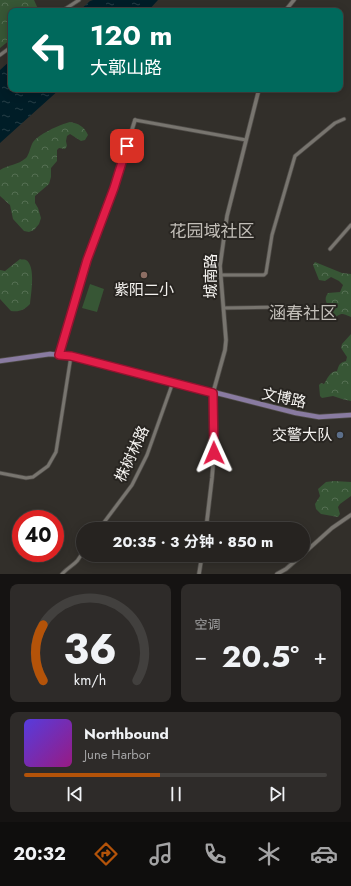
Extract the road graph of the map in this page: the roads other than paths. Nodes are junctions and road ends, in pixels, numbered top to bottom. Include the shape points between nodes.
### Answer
1 (79, 0) edge
2 (294, 0) edge
3 (67, 8) edge
4 (287, 8) edge
5 (258, 92) edge
6 (344, 119) dead end
7 (135, 120) joint
8 (246, 140) junction
9 (351, 225) edge
10 (330, 249) dead end
11 (221, 275) junction
12 (286, 307) dead end
13 (224, 308) junction
14 (59, 355) junction
15 (71, 356) junction
16 (0, 362) edge
17 (173, 382) junction
18 (213, 393) junction
19 (351, 415) edge
20 (0, 473) edge
21 (351, 515) edge
22 (104, 522) edge
23 (207, 522) edge
24 (310, 548) edge
25 (77, 562) edge
26 (201, 562) edge
27 (294, 562) edge
28 (62, 574) edge
29 (199, 574) edge
30 (277, 574) edge

1 - 3 street
2 - 4 street
5 - 8 street, 城南路
6 - 11 street via 295,156 272,235 266,273
7 - 8 street
7 - 14 street via 114,188 87,260
8 - 11 street, 城南路 via 227,216
9 - 10 street
11 - 13 street, 城南路
12 - 13 street
13 - 18 street, 城南路 via 225,350
14 - 15 main road, 文博路
14 - 16 main road, 文博路 via 50,354
15 - 17 main road, 文博路
15 - 20 street via 56,452 52,460 33,477
17 - 18 main road, 文博路
17 - 22 street, 株树林路 via 132,485
18 - 19 main road, 文博路 via 319,417
18 - 23 street, 城南路 via 214,453
21 - 24 street
25 - 28 street
26 - 29 street
27 - 30 street

